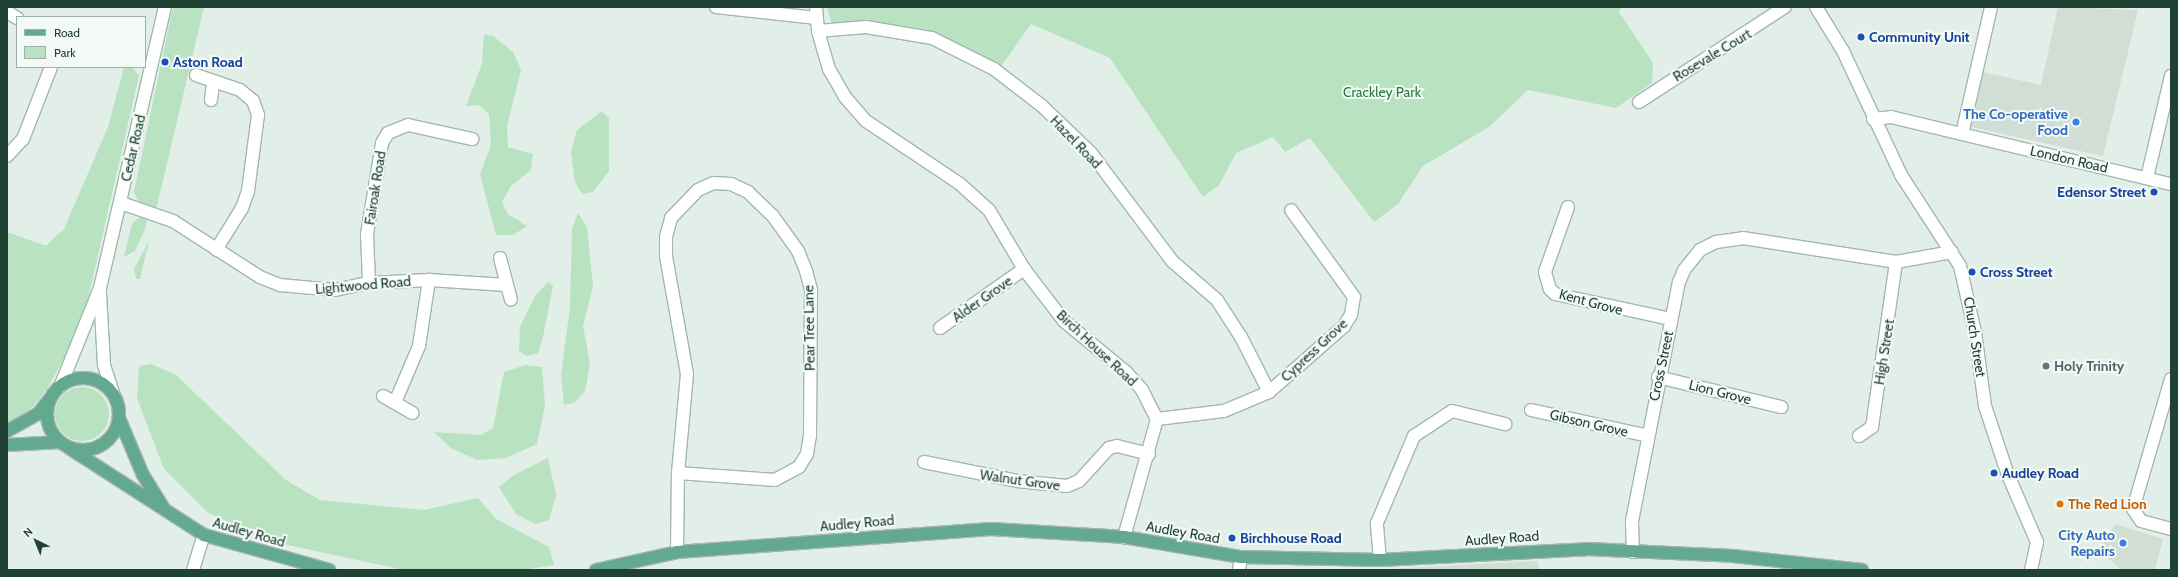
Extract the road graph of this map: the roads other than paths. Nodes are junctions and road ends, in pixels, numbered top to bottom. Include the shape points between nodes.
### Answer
1 (165, 7) edge
2 (716, 7) edge
3 (1785, 7) edge
4 (1816, 7) edge
5 (1991, 7) edge
6 (7, 12) edge
7 (816, 12) edge
8 (16, 17) edge
9 (818, 31) junction
10 (149, 61) edge
11 (51, 68) edge
12 (196, 75) dead end
13 (2171, 76) edge
14 (213, 83) junction
15 (211, 100) dead end
16 (1639, 102) dead end
17 (1873, 119) junction
18 (2166, 123) edge
19 (1962, 134) junction
20 (472, 139) dead end
21 (7, 156) edge
22 (2148, 178) junction
23 (2171, 184) edge
24 (121, 203) junction
25 (1568, 207) dead end
26 (1291, 210) dead end
27 (216, 250) junction
28 (1952, 252) junction
29 (500, 258) dead end
30 (1896, 262) junction
31 (1024, 269) junction
32 (429, 280) junction
33 (369, 283) junction
34 (507, 285) junction
35 (100, 288) junction
36 (511, 300) dead end
37 (1671, 319) junction
38 (940, 328) dead end
39 (1658, 377) junction
40 (2171, 379) edge
41 (57, 389) junction
42 (1269, 392) junction
43 (114, 396) junction
44 (383, 396) dead end
45 (396, 400) junction
46 (1781, 407) dead end
47 (1531, 410) dead end
48 (413, 413) dead end
49 (119, 418) junction
50 (1158, 419) junction
51 (1505, 424) dead end
52 (7, 431) edge
53 (1648, 436) junction
54 (1859, 436) dead end
55 (7, 445) edge
56 (64, 445) junction
57 (1148, 454) junction
58 (924, 462) dead end
59 (678, 473) junction
60 (166, 512) junction
61 (2171, 529) edge
62 (204, 535) junction
63 (1124, 537) junction
64 (677, 552) junction
65 (1633, 552) junction
66 (1241, 557) junction
67 (1380, 560) junction
68 (193, 570) edge
69 (329, 570) edge
70 (596, 570) edge
71 (1239, 570) edge
72 (1862, 570) edge
73 (2031, 570) edge

1 - 10 street, Cedar Road
2 - 7 street
3 - 16 street, Rosevale Court
4 - 17 street, Church Street via 1843,51
5 - 19 street
6 - 8 street
7 - 9 street, Birch House Road
9 - 31 street, Birch House Road via 829,69 850,103 866,121 960,184 989,210
9 - 42 street, Hazel Road via 866,27 932,38 994,69 1041,105 1091,153 1172,261 1217,300 1241,337
10 - 24 street, Cedar Road
11 - 21 street via 23,138
12 - 14 street
13 - 18 street
14 - 15 street
14 - 27 street via 240,90 253,101 258,115 248,191 242,208
17 - 19 street, London Road via 1891,116
17 - 28 street, Church Street via 1900,176
18 - 22 street
19 - 22 street, London Road
20 - 33 street, Fairoak Road via 408,125 388,133 382,143 367,234
22 - 23 street, London Road
24 - 27 street, Lightwood Road via 173,221
24 - 35 street, Cedar Road
25 - 37 street, Kent Grove via 1545,272 1550,289 1555,294
26 - 42 street, Cypress Grove via 1354,297 1351,315 1344,326
27 - 33 street, Lightwood Road via 280,285 335,290
28 - 30 street, Cross Street
28 - 73 street, Church Street via 1965,283 1985,406 2008,475 2037,542
29 - 34 street
30 - 37 street, Cross Street via 1743,238 1716,242 1700,250 1684,270
30 - 54 street, High Street via 1872,427
31 - 38 street, Alder Grove
31 - 50 street, Birch House Road via 1064,321 1130,376 1142,390
32 - 33 street, Lightwood Road
32 - 34 street, Lightwood Road
32 - 45 street via 419,346
34 - 36 street
35 - 41 street
35 - 43 street via 104,365
37 - 39 street, Cross Street
39 - 46 street, Lion Grove
39 - 53 street, Cross Street
40 - 61 street via 2133,509 2141,521
41 - 43 main road via 87,379 99,382
41 - 52 main road via 38,414
41 - 56 main road via 47,419
42 - 50 street, Cypress Grove via 1224,411
43 - 49 main road
44 - 45 street
45 - 48 street
47 - 53 street, Gibson Grove
49 - 56 main road via 114,432 98,447 83,450
49 - 60 main road, Audley Road via 143,475
50 - 57 street
51 - 67 street via 1452,411 1414,436 1377,523
53 - 65 street, Cross Street via 1632,521
55 - 56 main road
56 - 60 main road, Audley Road
57 - 58 street, Walnut Grove via 1117,446 1109,448 1079,481 1067,486 1017,481
57 - 63 street
59 - 59 street, Pear Tree Lane via 687,374 666,256 666,236 671,218 698,190 714,183 730,184 748,192 773,216 798,251 806,271 811,290 809,440 799,467 775,480
59 - 64 street, Pear Tree Lane
60 - 62 main road, Audley Road
62 - 68 street
62 - 69 main road, Audley Road
63 - 64 main road, Audley Road via 991,529
63 - 66 main road, Audley Road
64 - 70 main road, Audley Road
65 - 67 main road, Audley Road via 1548,550
65 - 72 main road, Audley Road via 1733,556
66 - 67 main road, Audley Road
66 - 71 street

